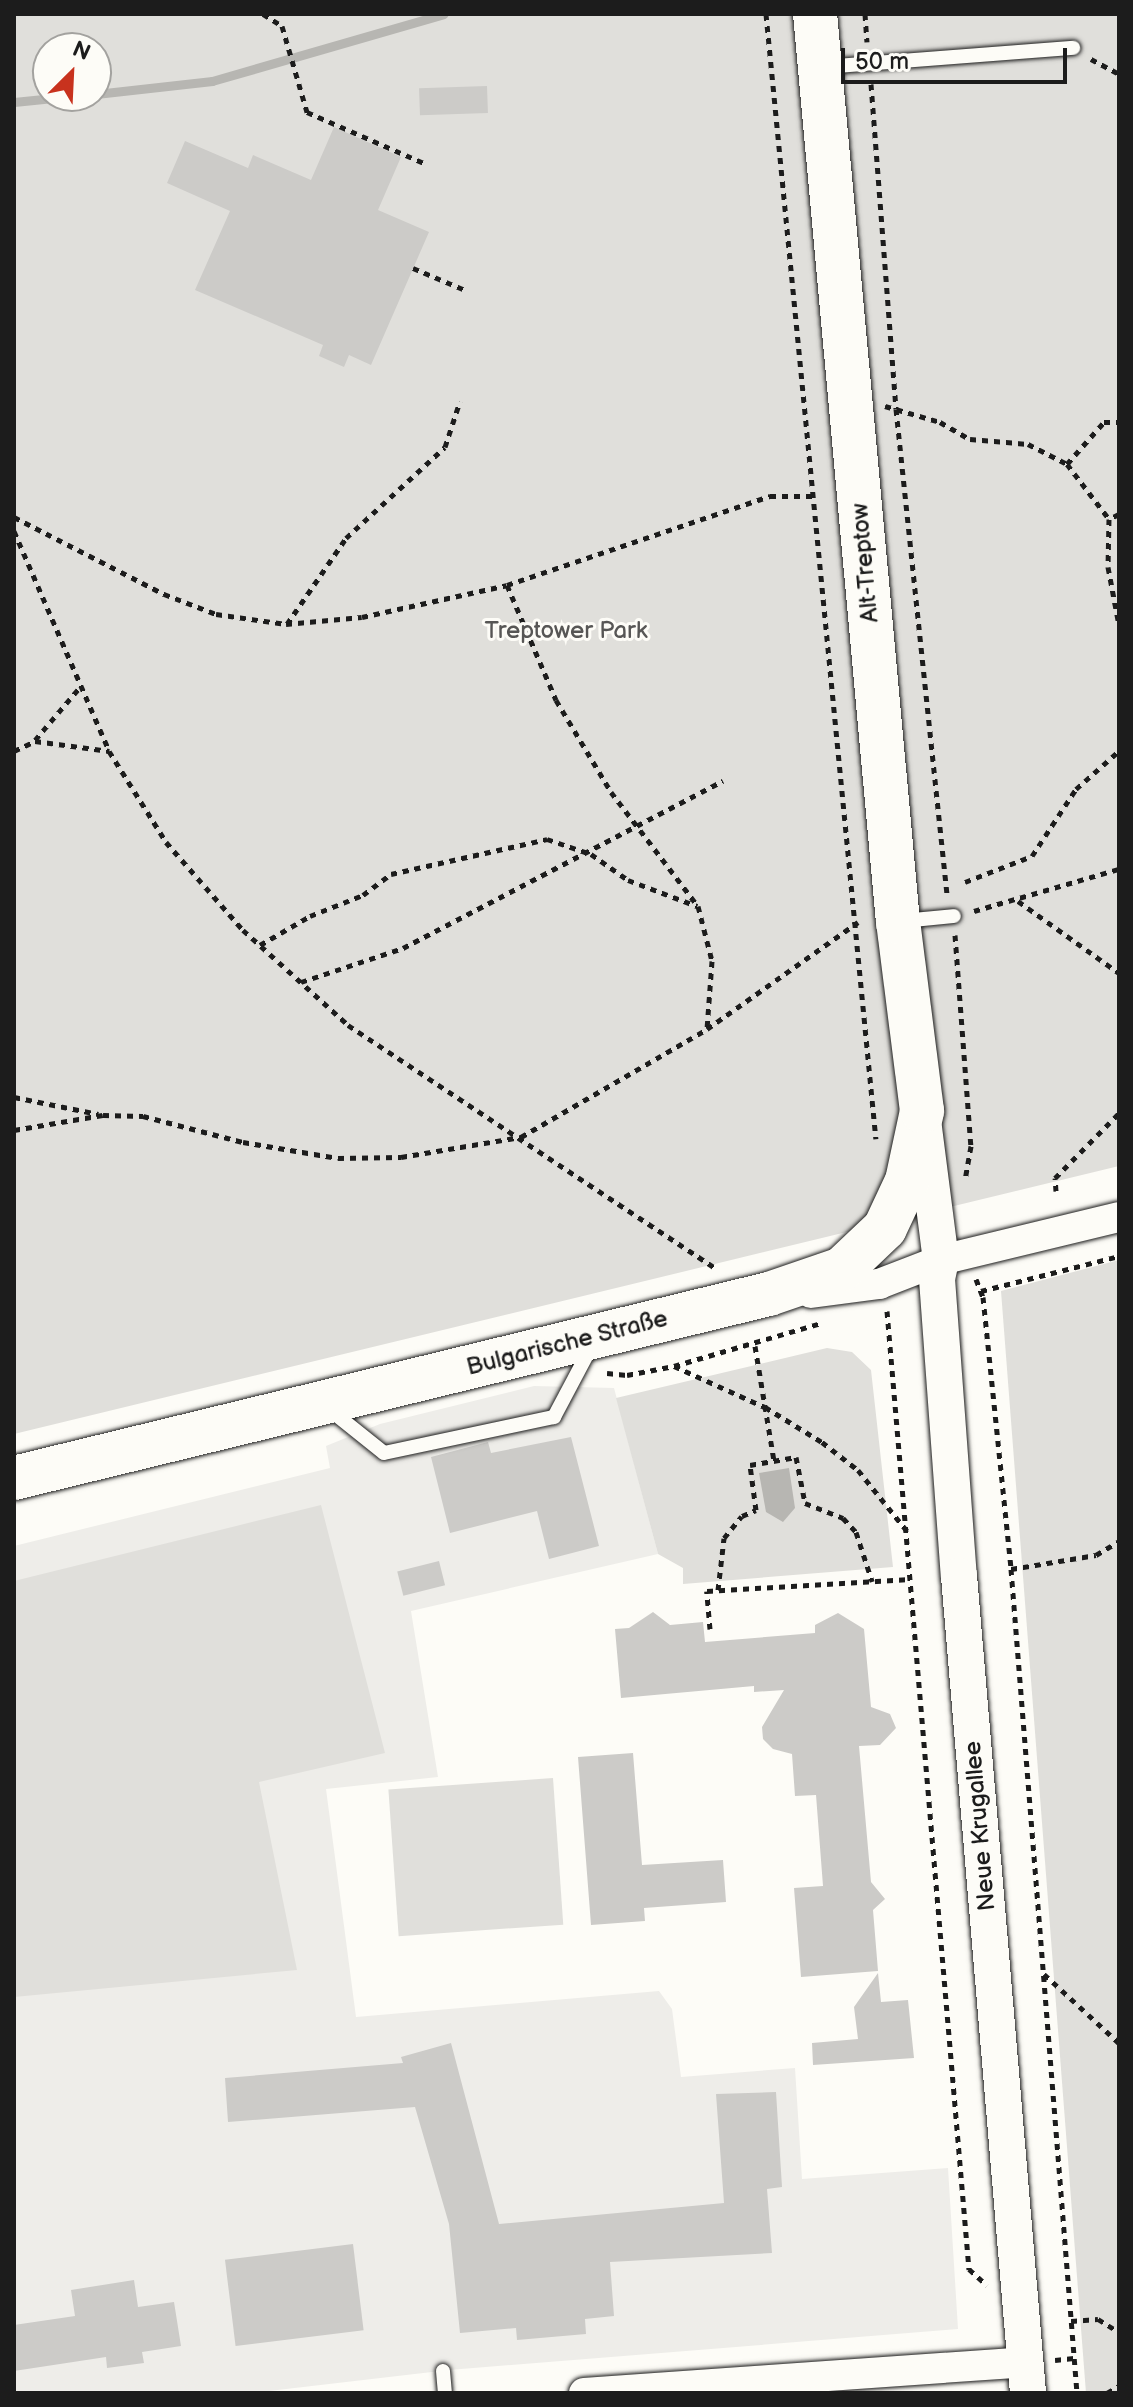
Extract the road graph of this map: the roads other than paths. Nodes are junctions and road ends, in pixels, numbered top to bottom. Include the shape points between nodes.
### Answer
1 (815, 14) edge
2 (1073, 48) road end
3 (820, 67) junction
4 (954, 916) road end
5 (877, 922) junction
6 (922, 1111) junction
7 (1119, 1217) edge
8 (956, 1264) junction
9 (769, 1294) junction
10 (589, 1352) junction
11 (322, 1404) junction
12 (14, 1478) edge
13 (443, 2371) dead end
14 (1026, 2378) edge
15 (640, 2390) edge
16 (445, 2393) edge
17 (584, 2393) edge

1 - 3 main road, Alt-Treptow
2 - 3 lane
3 - 5 main road, Alt-Treptow
4 - 5 lane
5 - 6 main road, Alt-Treptow
6 - 8 street, Alt-Treptow
6 - 9 main road, Alt-Treptow via 907,1181 885,1228 863,1255 842,1269
7 - 8 street, Bulgarische Straße
8 - 9 street, Bulgarische Straße via 879,1284
8 - 14 street, Neue Krugallee via 937,1279
9 - 10 main road, Bulgarische Straße
10 - 11 main road, Bulgarische Straße
10 - 11 lane via 554,1417 384,1453
11 - 12 main road, Bulgarische Straße
13 - 16 lane
14 - 15 street
15 - 17 street

